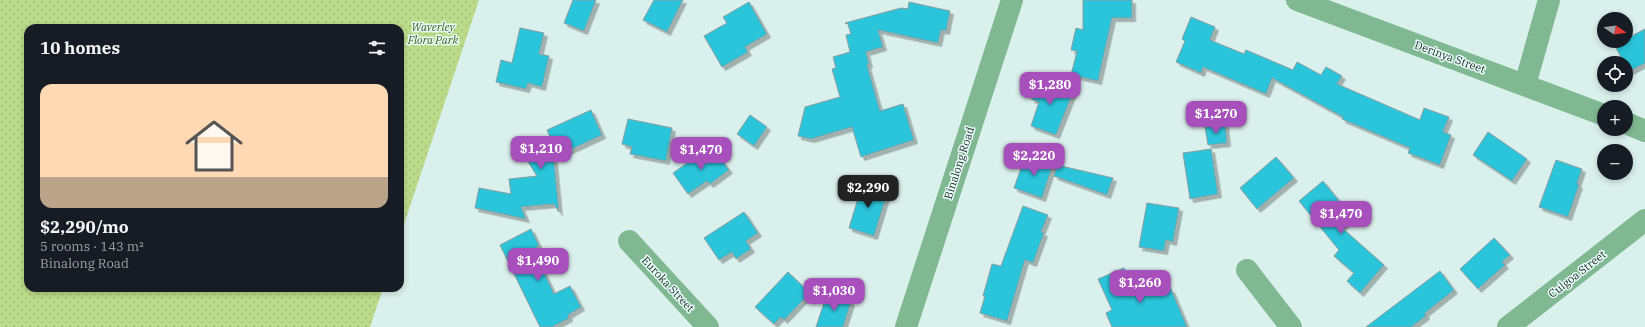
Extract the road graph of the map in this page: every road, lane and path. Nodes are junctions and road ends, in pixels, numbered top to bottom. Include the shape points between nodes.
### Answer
1 (1012, 0) edge
2 (1297, 0) edge
3 (1549, 0) edge
4 (1524, 85) junction
5 (1597, 112) edge
6 (1633, 126) edge
7 (1645, 130) edge
8 (1645, 220) edge
9 (629, 241) dead end
10 (1247, 270) dead end
11 (1518, 324) edge
12 (708, 327) edge
13 (906, 327) edge
14 (1291, 327) edge

1 - 13 street, Binalong Road
2 - 4 street, Derinya Street
3 - 4 street
4 - 5 street, Derinya Street
6 - 7 street
8 - 11 street, Culgoa Street
9 - 12 street, Euroka Street
10 - 14 street

